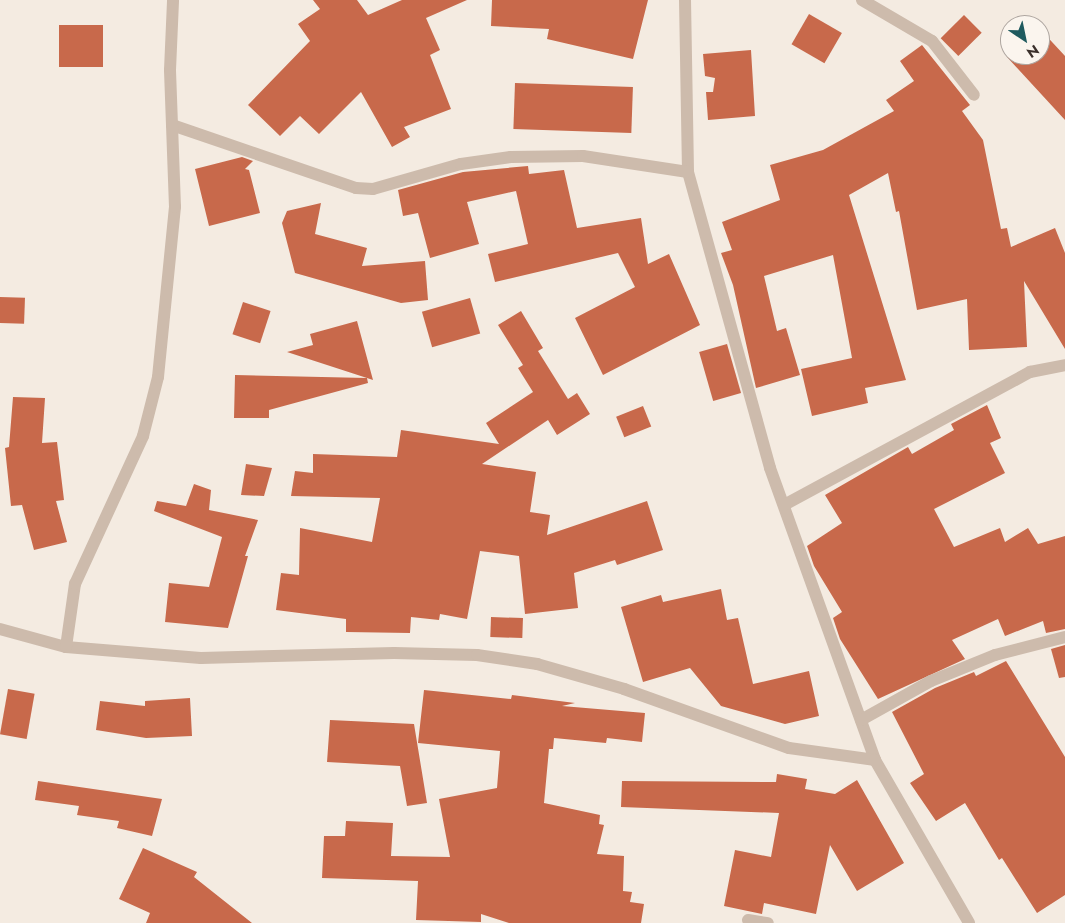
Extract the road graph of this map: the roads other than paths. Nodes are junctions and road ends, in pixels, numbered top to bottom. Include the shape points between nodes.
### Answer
1 (174, 0) edge
2 (685, 0) edge
3 (862, 0) edge
4 (974, 95) dead end
5 (172, 125) junction
6 (688, 172) junction
7 (1065, 366) edge
8 (784, 505) junction
9 (0, 630) edge
10 (1065, 637) edge
11 (66, 647) junction
12 (861, 720) junction
13 (875, 760) junction
14 (748, 920) dead end
15 (768, 923) edge
16 (969, 923) edge

1 - 5 street via 170,70
2 - 6 street
3 - 4 street via 932,41
5 - 6 street via 356,188 373,189 460,164 511,157 583,156
5 - 11 street via 175,207 158,377 143,436 75,584
6 - 8 street via 770,468
7 - 8 street via 1030,372
8 - 12 street
9 - 11 street
10 - 12 street via 995,655 931,681
11 - 13 street via 201,658 394,653 478,655 537,664 615,687 789,748
12 - 13 street
13 - 16 street
14 - 15 street

